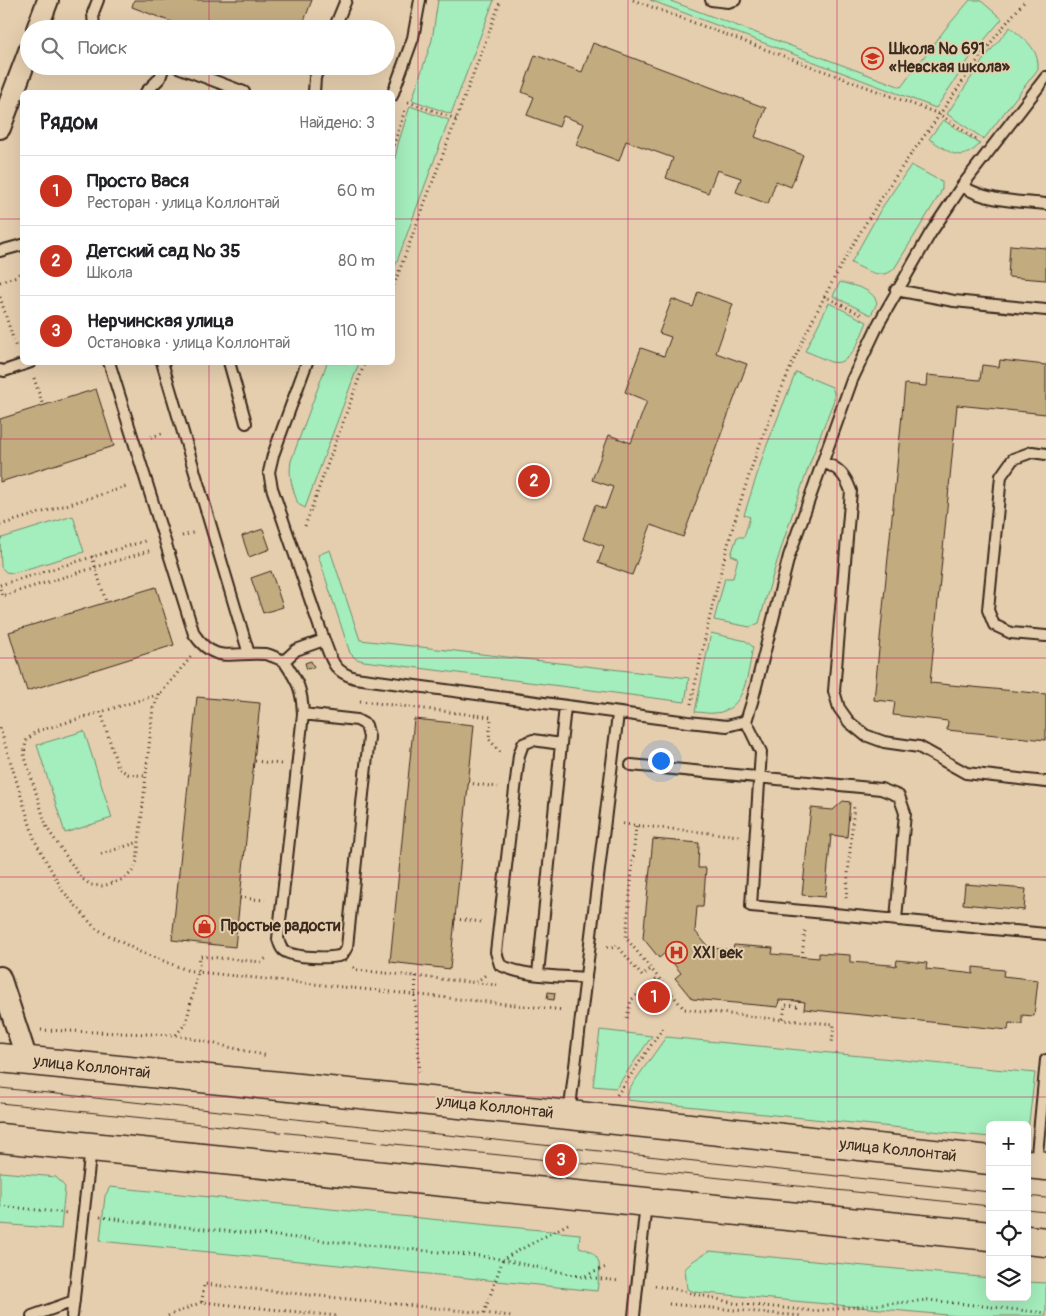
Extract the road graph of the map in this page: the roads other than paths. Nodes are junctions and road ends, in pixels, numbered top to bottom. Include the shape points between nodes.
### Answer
1 (48, 0) edge
2 (98, 0) edge
3 (346, 0) edge
4 (420, 0) edge
5 (711, 0) edge
6 (735, 0) edge
7 (40, 20) edge
8 (93, 20) edge
9 (338, 20) edge
10 (20, 75) edge
11 (161, 75) edge
12 (199, 75) edge
13 (316, 75) edge
14 (1046, 77) edge
15 (148, 90) edge
16 (239, 90) edge
17 (314, 90) edge
18 (394, 90) edge
19 (0, 128) edge
20 (962, 186) junction
21 (1046, 204) edge
22 (20, 246) edge
23 (0, 251) edge
24 (896, 290) junction
25 (1046, 310) edge
26 (24, 365) edge
27 (110, 365) edge
28 (163, 365) edge
29 (230, 365) edge
30 (306, 365) edge
31 (0, 370) edge
32 (246, 423) dead end
33 (1046, 454) edge
34 (823, 462) junction
35 (1046, 636) edge
36 (324, 640) junction
37 (249, 654) junction
38 (284, 661) junction
39 (565, 707) junction
40 (303, 714) junction
41 (618, 714) junction
42 (746, 721) junction
43 (561, 744) junction
44 (631, 765) dead end
45 (761, 777) junction
46 (1046, 782) edge
47 (896, 920) junction
48 (1046, 934) edge
49 (538, 974) junction
50 (0, 977) edge
51 (586, 978) junction
52 (0, 1058) edge
53 (27, 1060) junction
54 (1046, 1060) edge
55 (569, 1115) junction
56 (0, 1138) edge
57 (92, 1147) junction
58 (986, 1160) edge
59 (1036, 1166) edge
60 (646, 1201) junction
61 (986, 1236) edge
62 (1031, 1240) edge
63 (1046, 1242) edge
64 (74, 1301) junction
65 (32, 1316) edge
66 (72, 1316) edge
67 (634, 1316) edge

1 - 7 street
2 - 8 lane
3 - 9 lane
4 - 18 lane via 413,38
5 - 6 lane
10 - 19 street
11 - 15 lane
12 - 16 lane
13 - 17 lane
14 - 20 lane
20 - 21 lane via 989,198
20 - 24 lane
22 - 23 lane
24 - 25 lane via 954,301
24 - 34 lane via 852,380
26 - 31 lane
27 - 37 lane via 194,634 210,652 223,656
28 - 37 lane
29 - 32 lane
30 - 36 lane via 269,472
33 - 35 lane via 1032,452 1013,459 1001,476 988,610 994,625 1011,633
34 - 42 lane via 789,556
34 - 46 lane via 846,477 851,491 834,691 839,708 865,736 919,748 966,773
36 - 38 lane via 296,650
36 - 39 lane via 342,674 355,678
37 - 38 lane via 268,654
38 - 40 lane via 298,681
39 - 41 lane
39 - 43 lane
40 - 40 lane via 278,939 282,949 290,954 333,959 342,955 347,947 369,737 366,725 357,720
41 - 42 lane via 727,726
41 - 51 lane
42 - 45 lane via 761,752
43 - 49 lane
43 - 49 lane via 533,740 523,744 519,755 496,952 500,965 514,971
44 - 45 lane
45 - 47 lane via 881,789 899,796 905,813
45 - 47 lane via 752,906
47 - 48 lane
49 - 51 lane
50 - 53 street
51 - 55 lane
52 - 53 main road, улица Коллонтай
53 - 55 main road, улица Коллонтай
54 - 59 lane
55 - 58 main road, улица Коллонтай
56 - 57 main road
57 - 60 main road
57 - 64 lane
60 - 61 main road
60 - 67 lane
62 - 63 main road
64 - 65 lane
64 - 66 lane

